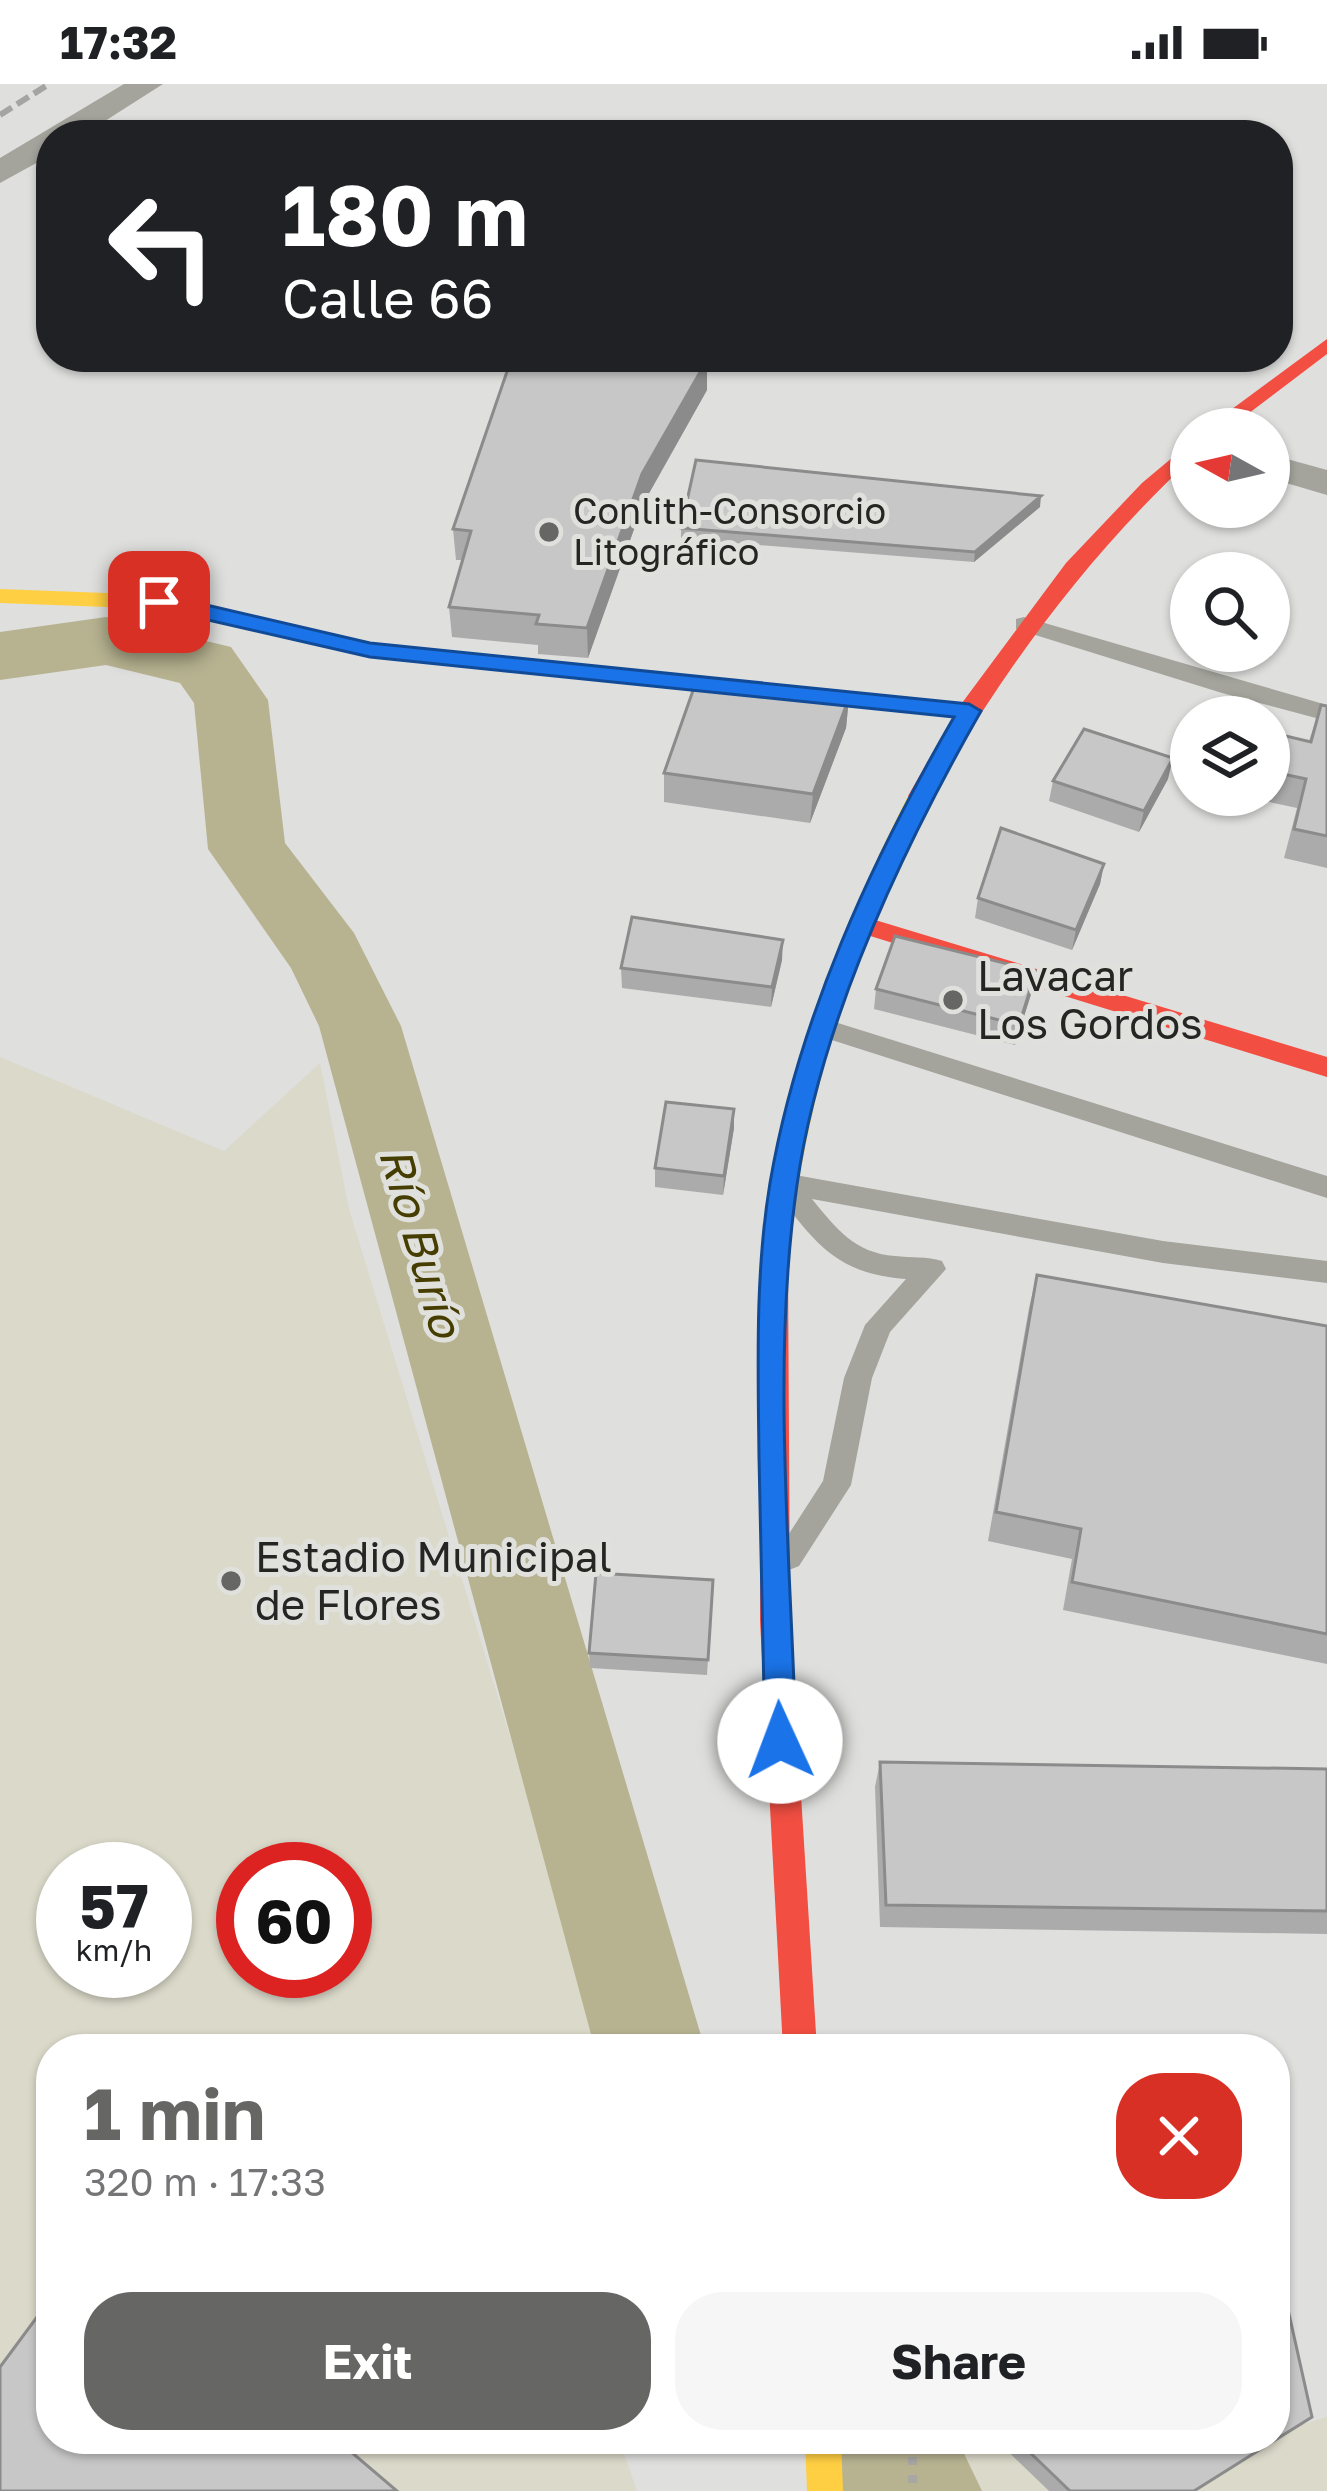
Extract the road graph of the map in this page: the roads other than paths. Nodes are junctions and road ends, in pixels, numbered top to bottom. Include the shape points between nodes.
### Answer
1 (147, 84) edge
2 (85, 120) edge
3 (36, 150) edge
4 (0, 173) edge
5 (1327, 345) edge
6 (1293, 370) edge
7 (1291, 372) edge
8 (1243, 408) edge
9 (1170, 467) edge
10 (1290, 472) edge
11 (1327, 483) edge
12 (0, 596) edge
13 (1024, 624) junction
14 (969, 711) junction
15 (1327, 713) edge
16 (862, 925) junction
17 (822, 1027) junction
18 (1327, 1067) edge
19 (784, 1184) junction
20 (1327, 1187) edge
21 (1327, 1272) edge
22 (773, 1581) junction
23 (799, 2034) edge
24 (824, 2454) edge
25 (825, 2491) edge

1 - 2 street
3 - 4 street
5 - 6 main road
7 - 8 main road
9 - 13 main road via 1119,512
10 - 11 street
12 - 14 main road via 159,602 370,650
13 - 14 main road
13 - 15 lane
14 - 16 main road
16 - 17 main road
16 - 18 main road
17 - 19 main road
17 - 20 lane
19 - 21 lane via 1163,1252
19 - 22 main road via 771,1349
19 - 22 lane via 846,1257 880,1268 933,1268 878,1325 858,1378 837,1485
22 - 23 main road
24 - 25 main road

